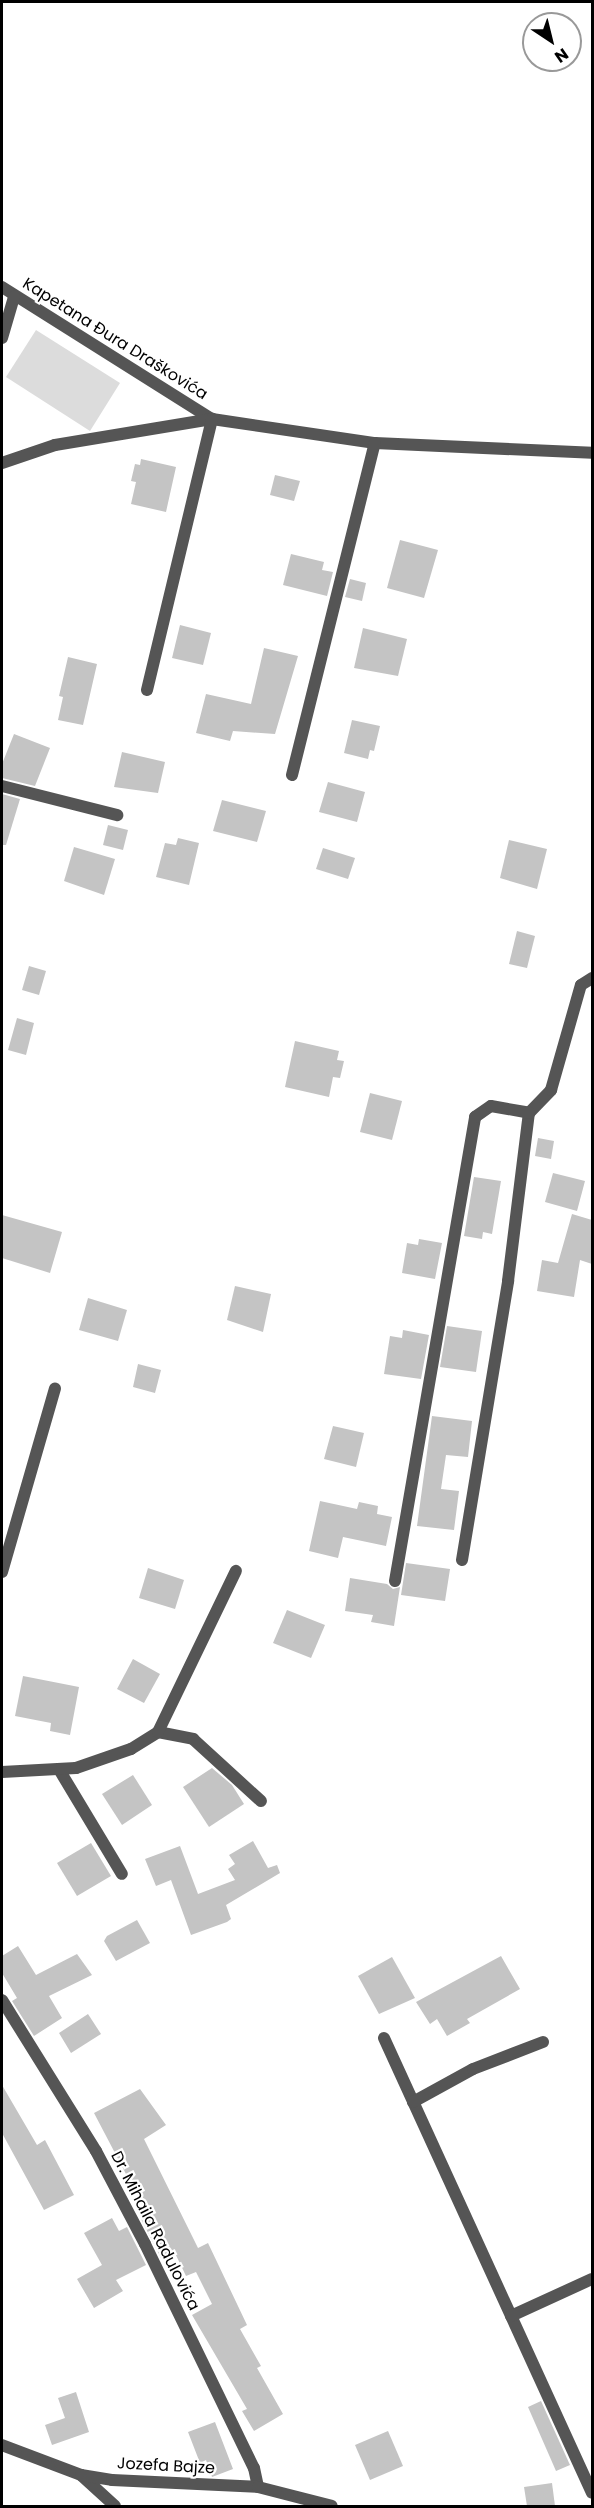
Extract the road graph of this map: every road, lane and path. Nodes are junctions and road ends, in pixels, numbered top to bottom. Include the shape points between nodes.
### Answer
1 (2, 288) edge
2 (14, 297) junction
3 (2, 338) edge
4 (212, 419) junction
5 (375, 443) junction
6 (592, 453) edge
7 (2, 463) edge
8 (147, 690) dead end
9 (292, 775) dead end
10 (2, 786) edge
11 (117, 814) dead end
12 (592, 978) edge
13 (529, 1113) junction
14 (55, 1388) dead end
15 (462, 1560) dead end
16 (236, 1570) dead end
17 (2, 1572) edge
18 (395, 1581) dead end
19 (158, 1732) junction
20 (60, 1771) junction
21 (2, 1772) edge
22 (261, 1801) dead end
23 (122, 1874) dead end
24 (2, 2000) edge
25 (384, 2038) dead end
26 (543, 2042) dead end
27 (413, 2102) junction
28 (592, 2278) edge
29 (511, 2316) junction
30 (2, 2445) edge
31 (81, 2475) junction
32 (258, 2487) junction
33 (592, 2493) edge
34 (115, 2506) edge
35 (332, 2506) edge

1 - 2 street, Kapetana Đura Draškovića
2 - 3 street
2 - 4 street, Kapetana Đura Draškovića
4 - 5 street
4 - 7 street, Kapetana Đura Draškovića via 55,445
4 - 8 street
5 - 6 street
5 - 9 street
10 - 11 street
12 - 13 street via 581,986 551,1090
13 - 15 street via 508,1281
13 - 18 street via 491,1106 475,1117
14 - 17 street
16 - 19 street
19 - 20 street via 111,1758
19 - 22 street via 194,1739
20 - 21 street
20 - 23 street
24 - 32 street, Dr. Mihaila Radulovića via 96,2151 145,2244 254,2468
25 - 27 street
26 - 27 street via 473,2069
27 - 29 street
28 - 29 street
29 - 33 street
30 - 31 street, Jozefa Bajze
31 - 32 street, Jozefa Bajze
31 - 34 street
32 - 35 street, Jozefa Bajze

